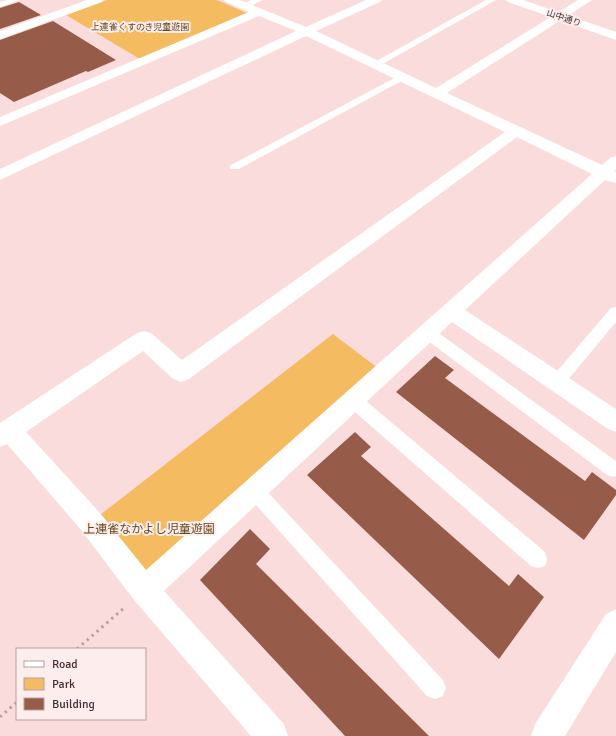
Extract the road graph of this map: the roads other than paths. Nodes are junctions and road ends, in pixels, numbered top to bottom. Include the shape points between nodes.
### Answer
1 (16, 0) edge
2 (98, 0) edge
3 (230, 0) edge
4 (376, 0) edge
5 (492, 0) edge
6 (512, 0) edge
7 (586, 0) edge
8 (0, 5) edge
9 (259, 6) edge
10 (560, 16) junction
11 (306, 31) junction
12 (0, 35) edge
13 (616, 36) edge
14 (376, 64) junction
15 (402, 77) junction
16 (437, 93) junction
17 (0, 122) edge
18 (516, 131) junction
19 (235, 167) dead end
20 (612, 170) edge
21 (0, 175) edge
22 (452, 311) junction
23 (616, 312) edge
24 (428, 332) junction
25 (558, 382) junction
26 (353, 400) junction
27 (616, 422) edge
28 (4, 433) edge
29 (613, 469) dead end
30 (254, 490) junction
31 (538, 559) dead end
32 (144, 590) junction
33 (616, 624) edge
34 (435, 688) dead end
35 (272, 736) edge
36 (547, 736) edge

1 - 8 lane
2 - 12 street
3 - 9 street via 244,6
4 - 11 street
5 - 14 lane
6 - 10 street, 山中通り
7 - 10 street
9 - 11 street
9 - 17 street
10 - 13 street, 山中通り
10 - 16 street
11 - 14 street
11 - 21 street
14 - 15 street
15 - 16 street
15 - 19 lane
16 - 18 street
18 - 20 street
18 - 28 street via 181,373 144,339
20 - 22 street
22 - 24 street
22 - 25 street
23 - 25 lane
24 - 26 street
24 - 29 lane
25 - 27 street
26 - 30 street
26 - 31 lane
28 - 32 street via 91,522
30 - 32 street
30 - 34 lane
32 - 35 street
33 - 36 street

